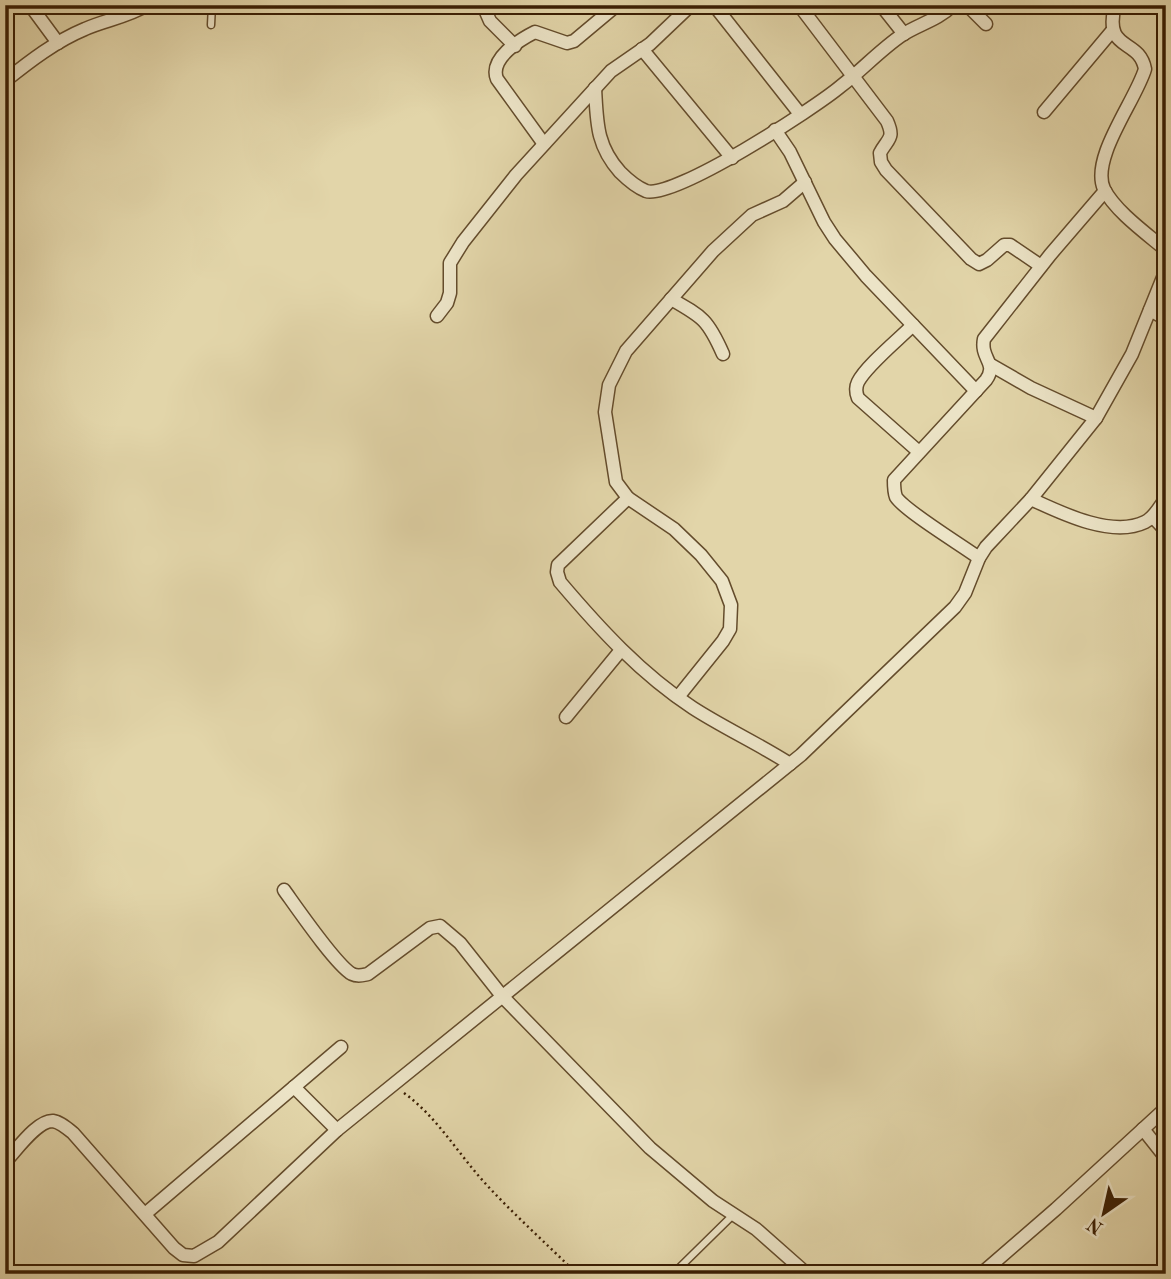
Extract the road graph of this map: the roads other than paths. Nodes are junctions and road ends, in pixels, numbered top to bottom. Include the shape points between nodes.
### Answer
1 (30, 5) edge
2 (147, 5) edge
3 (212, 5) edge
4 (483, 5) edge
5 (617, 5) edge
6 (691, 5) edge
7 (714, 5) edge
8 (799, 5) edge
9 (881, 5) edge
10 (953, 5) edge
11 (967, 5) edge
12 (1115, 5) edge
13 (128, 9) edge
14 (986, 24) dead end
15 (211, 25) dead end
16 (1112, 31) junction
17 (904, 34) junction
18 (58, 43) junction
19 (515, 46) junction
20 (642, 49) junction
21 (852, 76) junction
22 (5, 81) edge
23 (595, 88) junction
24 (1044, 112) dead end
25 (800, 114) junction
26 (775, 130) junction
27 (544, 144) junction
28 (732, 158) junction
29 (805, 182) junction
30 (1105, 191) junction
31 (1166, 250) edge
32 (1041, 267) junction
33 (1166, 270) edge
34 (671, 299) junction
35 (1150, 310) junction
36 (437, 316) dead end
37 (1166, 319) edge
38 (913, 325) junction
39 (723, 354) dead end
40 (991, 365) junction
41 (976, 391) junction
42 (1096, 418) junction
43 (919, 452) junction
44 (628, 498) junction
45 (1166, 498) edge
46 (1031, 499) junction
47 (1153, 517) junction
48 (1166, 531) edge
49 (979, 558) junction
50 (621, 650) junction
51 (678, 697) junction
52 (566, 717) dead end
53 (790, 764) junction
54 (284, 890) dead end
55 (502, 996) junction
56 (341, 1047) dead end
57 (294, 1087) junction
58 (1166, 1108) edge
59 (337, 1129) junction
60 (1143, 1129) junction
61 (1166, 1158) edge
62 (5, 1162) edge
63 (145, 1214) junction
64 (733, 1214) junction
65 (673, 1274) edge
66 (807, 1274) edge
67 (981, 1274) edge

1 - 18 street
2 - 13 street
3 - 15 lane
4 - 19 street via 490,21
5 - 19 street via 574,41 567,43 535,32
6 - 20 street
7 - 25 street
8 - 21 street
9 - 17 street
10 - 17 street
11 - 14 street
12 - 16 street
13 - 18 street
16 - 24 street
16 - 30 street via 1146,69 1106,152 1101,181
17 - 21 street
18 - 22 street
19 - 27 street via 494,72
20 - 23 street
20 - 28 street
21 - 25 street
21 - 32 street via 892,132 880,153 886,170 971,259 979,264 1003,245 1010,245
23 - 27 street
23 - 28 street via 600,143 625,178 646,191 667,188
25 - 26 street
26 - 28 street
26 - 29 street
27 - 36 street via 456,253 448,273 447,303
29 - 34 street via 783,201 741,224
29 - 38 street via 835,239
30 - 31 street
30 - 32 street
32 - 40 street via 984,339 984,357
33 - 35 street
34 - 39 street via 704,319
34 - 44 street via 626,351 606,397 613,473
35 - 37 street
35 - 42 street via 1132,354
38 - 41 street
38 - 43 street via 865,373 856,391 858,398
40 - 41 street via 992,372
40 - 42 street
41 - 43 street
42 - 46 street
43 - 49 street via 894,480 897,498
44 - 50 street via 564,558 556,572
44 - 51 street via 674,529 713,569 728,593 730,629
45 - 47 street
46 - 47 street via 1085,522 1128,526
46 - 49 street
47 - 48 street
49 - 53 street via 955,607
50 - 51 street
50 - 52 street
51 - 53 street
53 - 55 street
54 - 55 street via 351,974 368,974 430,928 440,926 460,943
55 - 59 street
55 - 64 street via 650,1147
56 - 57 street
57 - 59 street
57 - 63 street
58 - 60 street
59 - 63 street via 218,1242 194,1256 174,1248
60 - 61 street
60 - 67 street
62 - 63 street via 38,1127 55,1121 73,1133
64 - 65 lane
64 - 66 street

